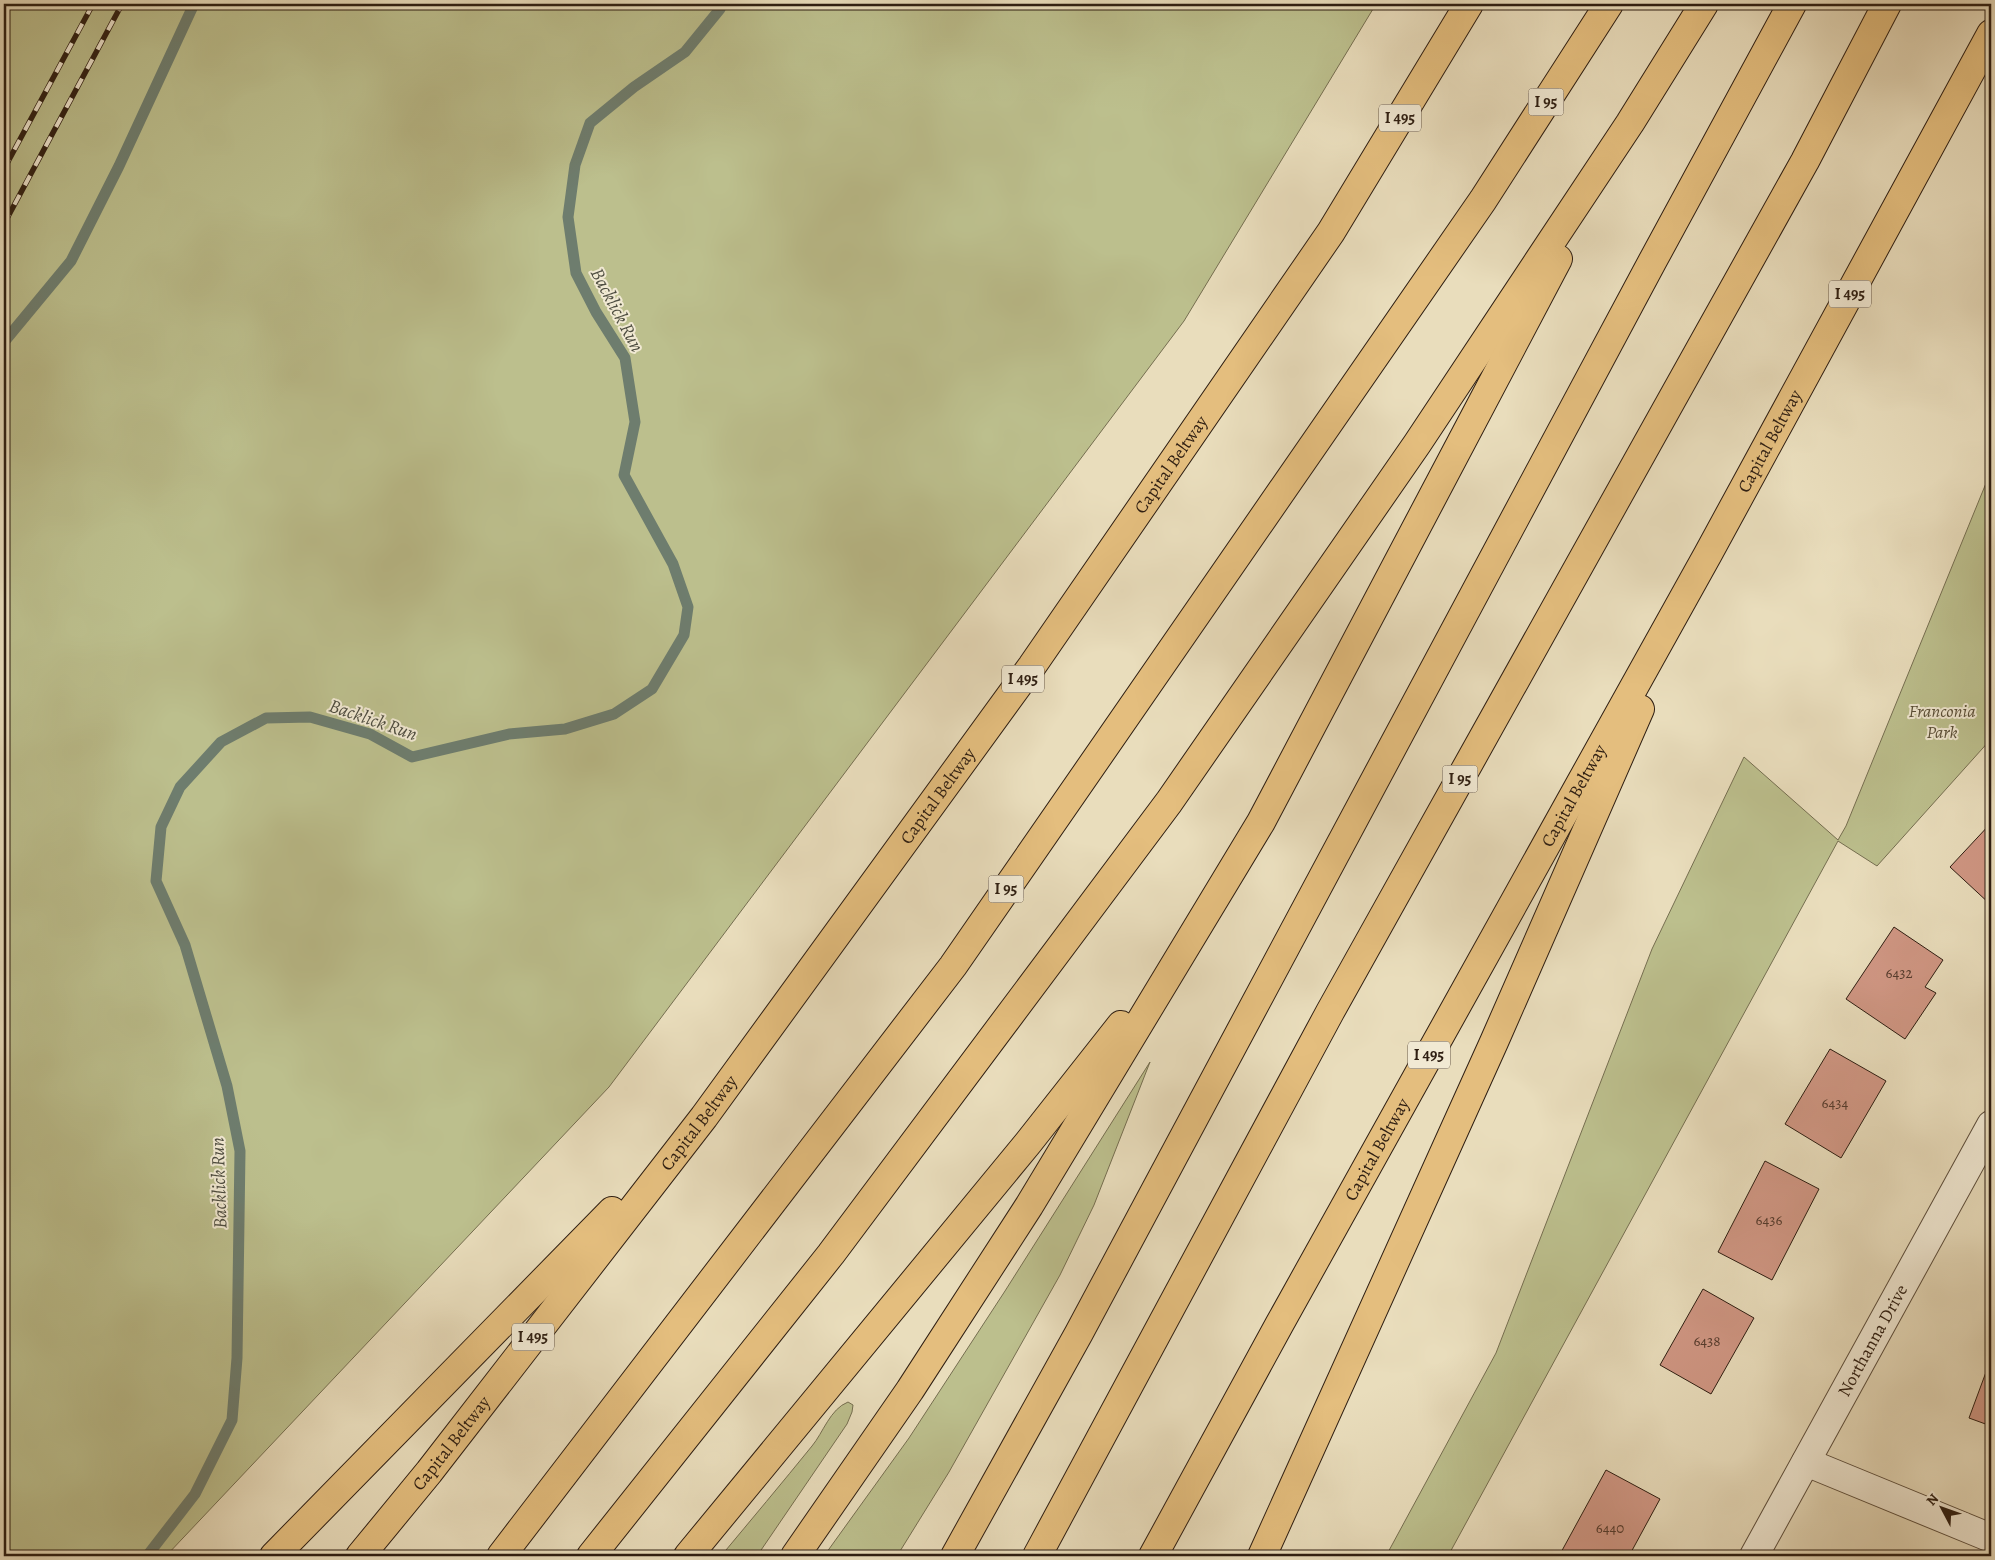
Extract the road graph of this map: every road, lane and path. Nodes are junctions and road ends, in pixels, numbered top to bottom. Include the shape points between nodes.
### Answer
1 (1469, 4) edge
2 (1609, 4) edge
3 (1704, 4) edge
4 (1792, 4) edge
5 (1887, 4) edge
6 (1991, 34) edge
7 (1630, 123) junction
8 (1708, 554) junction
9 (1195, 932) junction
10 (704, 1117) junction
11 (1991, 1125) edge
12 (1079, 1333) junction
13 (1806, 1462) junction
14 (1991, 1538) edge
15 (274, 1556) edge
16 (360, 1556) edge
17 (500, 1556) edge
18 (591, 1556) edge
19 (688, 1556) edge
20 (795, 1556) edge
21 (941, 1556) edge
22 (955, 1556) edge
23 (1037, 1556) edge
24 (1153, 1556) edge
25 (1262, 1556) edge
26 (1754, 1556) edge

1 - 10 highway, Capital Beltway / I 495 via 1331,232 1168,470 1032,666
2 - 17 highway, I 95 via 1483,200 953,966
3 - 7 highway
4 - 12 highway
5 - 23 highway, I 95 via 1800,170 1330,1012
6 - 8 highway, Capital Beltway / I 495
7 - 9 highway via 1261,822
7 - 18 highway via 1417,444 1170,802 830,1254
8 - 24 highway, Capital Beltway / I 495
8 - 25 highway via 1490,1051
9 - 19 highway via 1028,1143
9 - 20 highway via 1029,1206 910,1390
10 - 15 highway
10 - 16 highway, Capital Beltway / I 495
11 - 13 street, Northanna Drive
12 - 21 highway
12 - 22 highway
13 - 14 street
13 - 26 street, Northanna Drive

